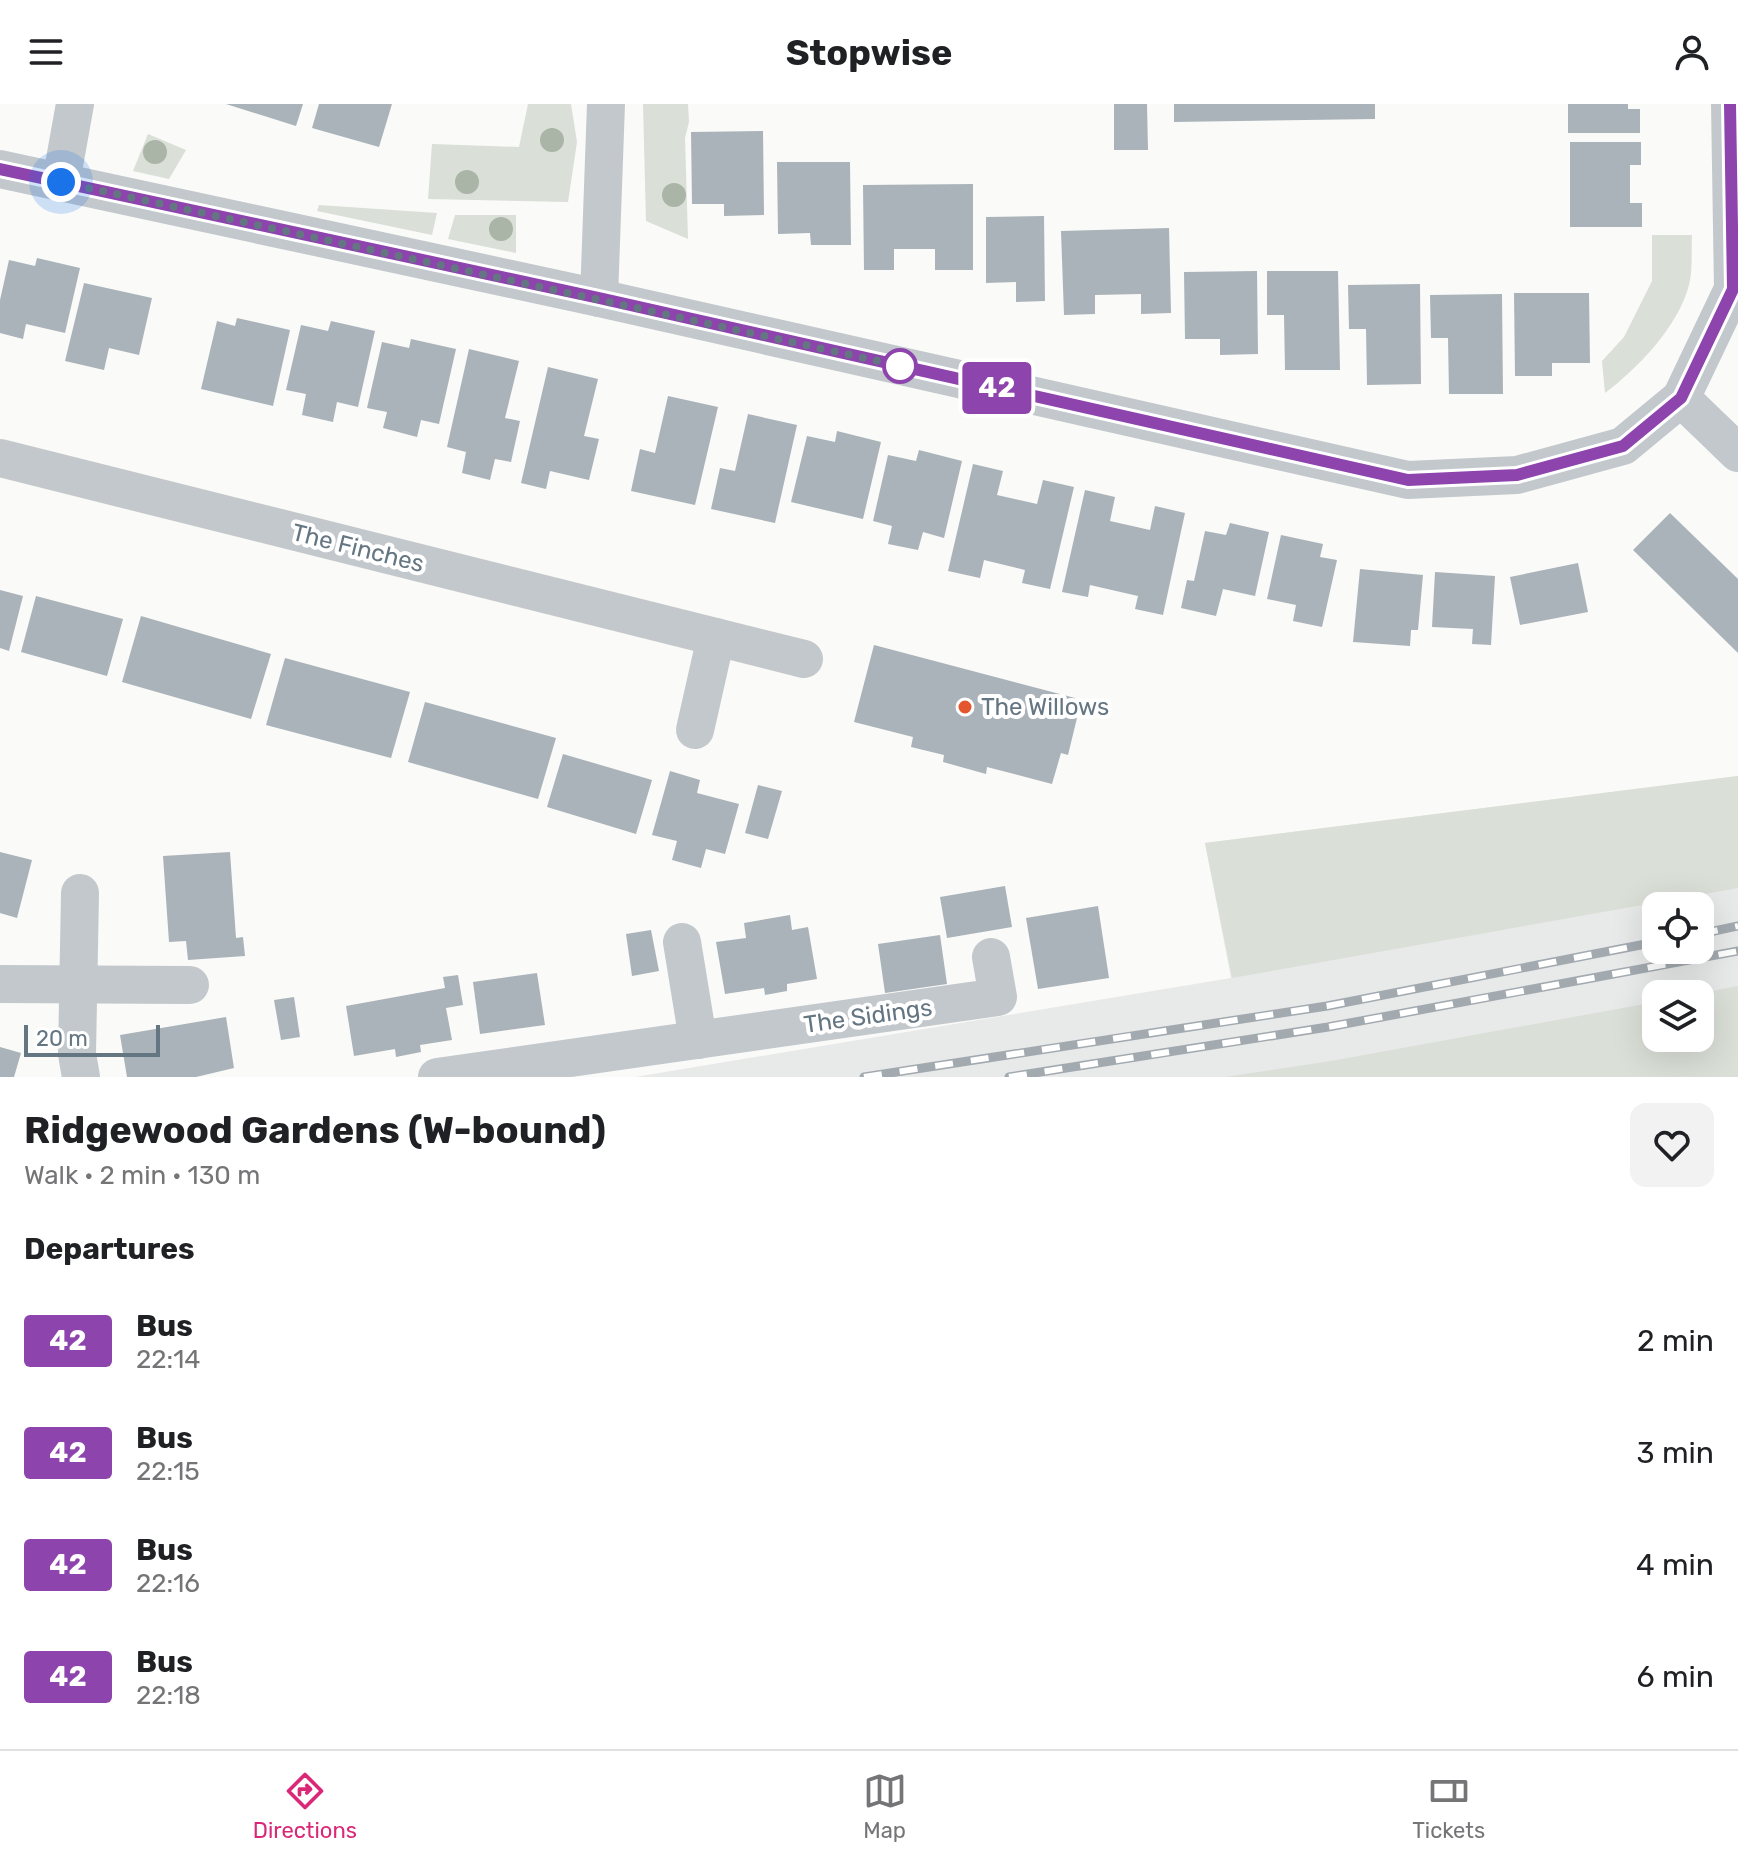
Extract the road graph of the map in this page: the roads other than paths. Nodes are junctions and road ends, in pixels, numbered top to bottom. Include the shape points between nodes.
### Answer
1 (75, 104) edge
2 (606, 104) edge
3 (1730, 104) edge
4 (0, 169) edge
5 (61, 182) junction
6 (599, 298) junction
7 (1681, 398) junction
8 (1738, 453) edge
9 (0, 458) edge
10 (716, 637) junction
11 (804, 659) dead end
12 (695, 730) dead end
13 (80, 893) dead end
14 (682, 942) dead end
15 (991, 957) dead end
16 (78, 983) junction
17 (0, 984) edge
18 (190, 985) dead end
19 (698, 1040) junction
20 (81, 1077) edge
21 (437, 1077) edge

1 - 5 street
2 - 6 street
3 - 7 street via 1733,289
4 - 5 street
5 - 6 street
6 - 7 street via 1408,480 1517,475 1623,446
7 - 8 street
9 - 10 street, The Finches
10 - 11 street, The Finches
10 - 12 street
13 - 16 street
14 - 19 street
15 - 19 street, The Sidings via 998,997
16 - 17 street
16 - 18 street
16 - 20 street
19 - 21 street, The Sidings

